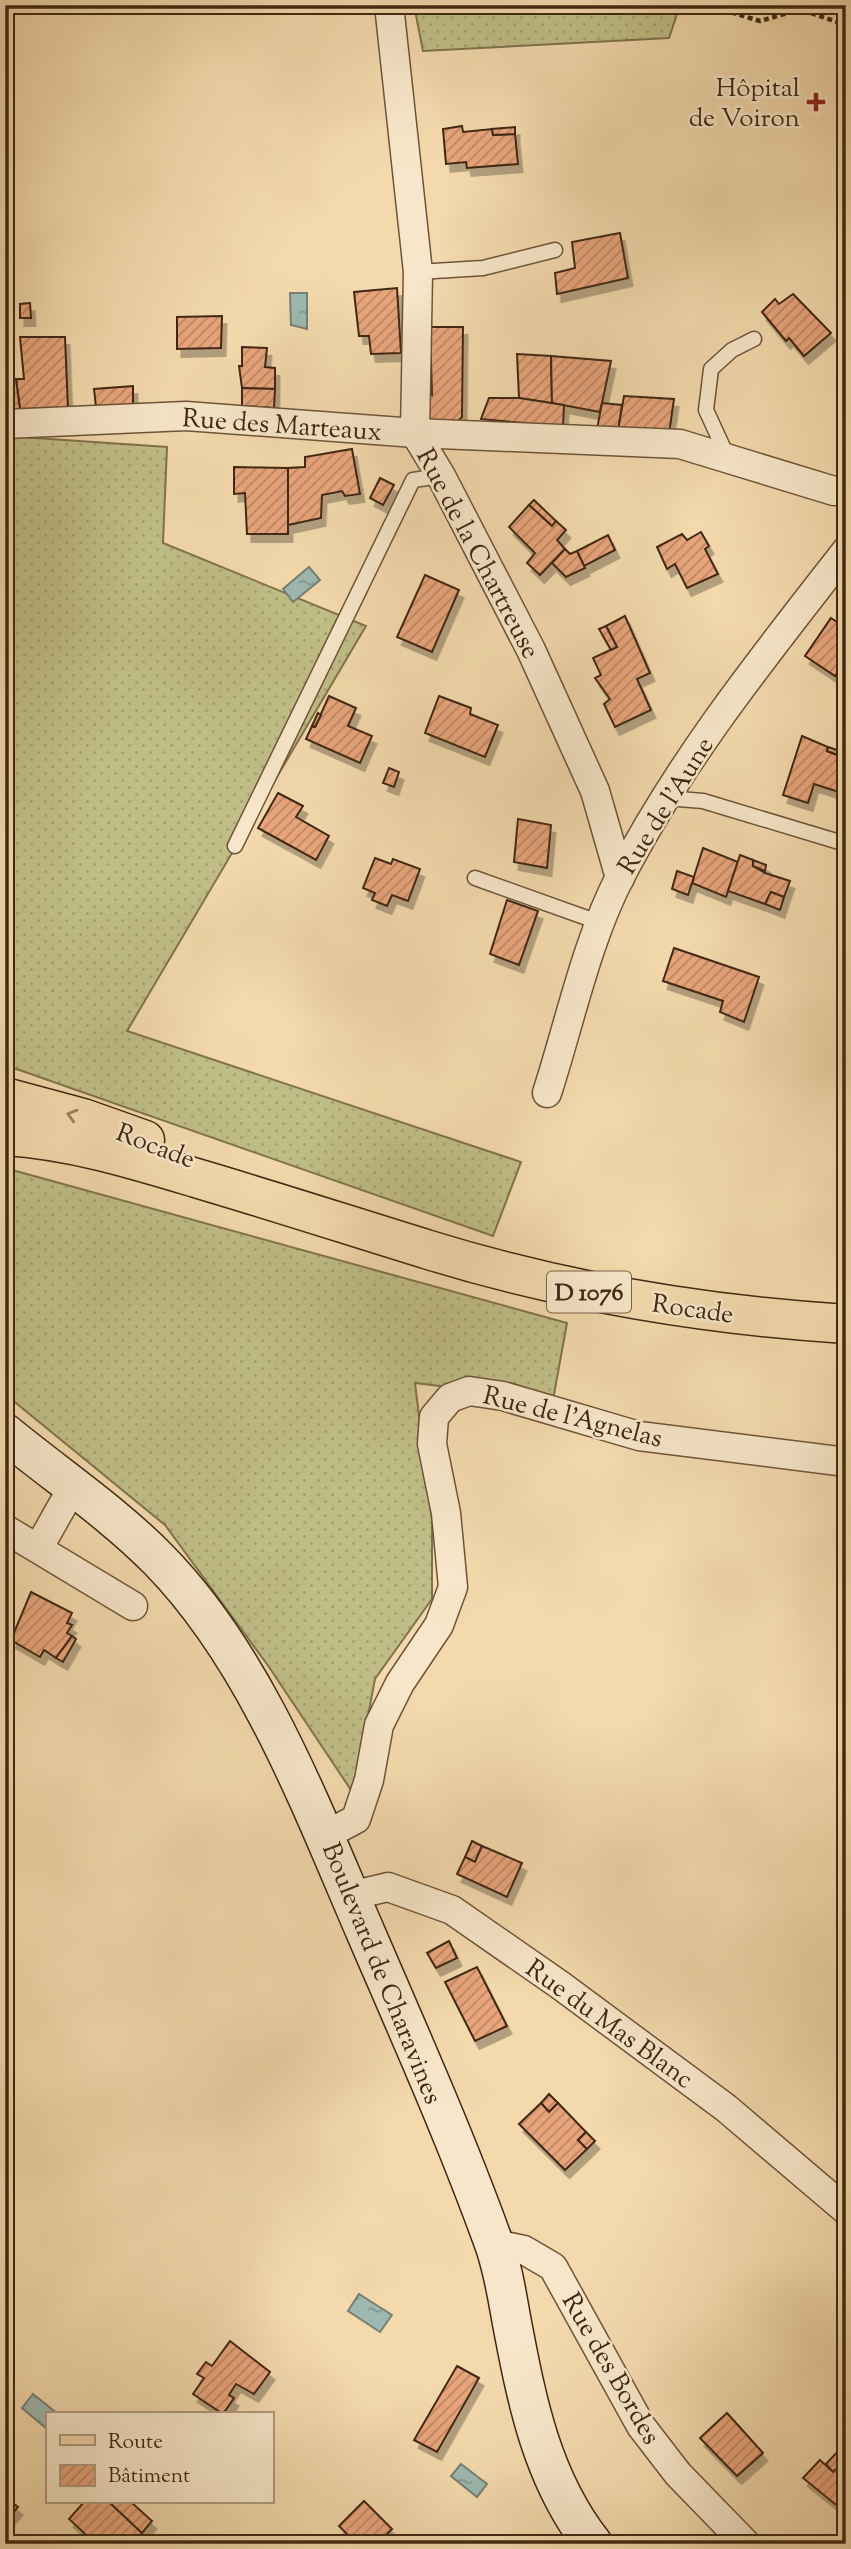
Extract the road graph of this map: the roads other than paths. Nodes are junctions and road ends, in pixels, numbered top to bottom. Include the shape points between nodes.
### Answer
1 (389, 5) edge
2 (555, 250) dead end
3 (418, 271) junction
4 (754, 339) dead end
5 (5, 424) edge
6 (415, 433) junction
7 (728, 459) junction
8 (441, 476) junction
9 (846, 490) edge
10 (846, 551) edge
11 (666, 798) junction
12 (846, 844) edge
13 (235, 846) dead end
14 (475, 878) dead end
15 (620, 878) junction
16 (601, 923) junction
17 (547, 1093) dead end
18 (5, 1097) edge
19 (5, 1136) edge
20 (341, 1221) junction
21 (846, 1324) edge
22 (5, 1433) edge
23 (5, 1449) edge
24 (846, 1462) edge
25 (62, 1479) junction
26 (5, 1529) edge
27 (39, 1547) junction
28 (133, 1606) dead end
29 (326, 1835) junction
30 (351, 1896) junction
31 (846, 2210) edge
32 (495, 2244) junction
33 (593, 2544) edge
34 (746, 2544) edge

1 - 3 street, Rue de la Chartreuse
2 - 3 lane via 483,268
3 - 6 street, Rue de la Chartreuse
4 - 7 lane via 732,350 711,369 706,410
5 - 6 street, Rue des Marteaux via 186,415
6 - 7 street, Rue des Marteaux via 680,444
6 - 8 street, Rue de la Chartreuse
7 - 9 street, Rue des Marteaux via 835,491
8 - 13 lane via 413,480
8 - 15 street, Rue de la Chartreuse via 531,650 596,791
10 - 11 street, Rue de l'Aune via 736,692
11 - 12 lane via 703,801
11 - 15 street, Rue de l'Aune
14 - 16 lane
15 - 16 street, Rue de l'Aune
16 - 17 street, Rue de l'Aune
20 -> 18 main road, Rocade / D 1076 via 169,1149 83,1118
19 - 20 main road, Rocade / D 1076 via 107,1152
20 - 21 main road, Rocade / D 1076 via 512,1274 604,1295 696,1310
22 - 25 main road, Boulevard de Charavines
23 - 25 main road, Boulevard de Charavines
24 - 29 street, Rue de l'Agnelas via 639,1436 469,1391 450,1398 434,1417 432,1444 446,1513 453,1587 439,1625 400,1683 379,1725 356,1819
25 - 27 street
25 - 29 main road, Boulevard de Charavines via 160,1561 210,1624 251,1686
26 - 27 street
27 - 28 street
29 - 30 main road, Boulevard de Charavines
30 - 31 street, Rue du Mas Blanc via 388,1887 452,1910 726,2108
30 - 32 main road, Boulevard de Charavines
32 - 33 main road, Boulevard de Charavines via 539,2443 557,2487
32 - 34 street, Rue des Bordes via 524,2250 553,2267 641,2426 678,2474

